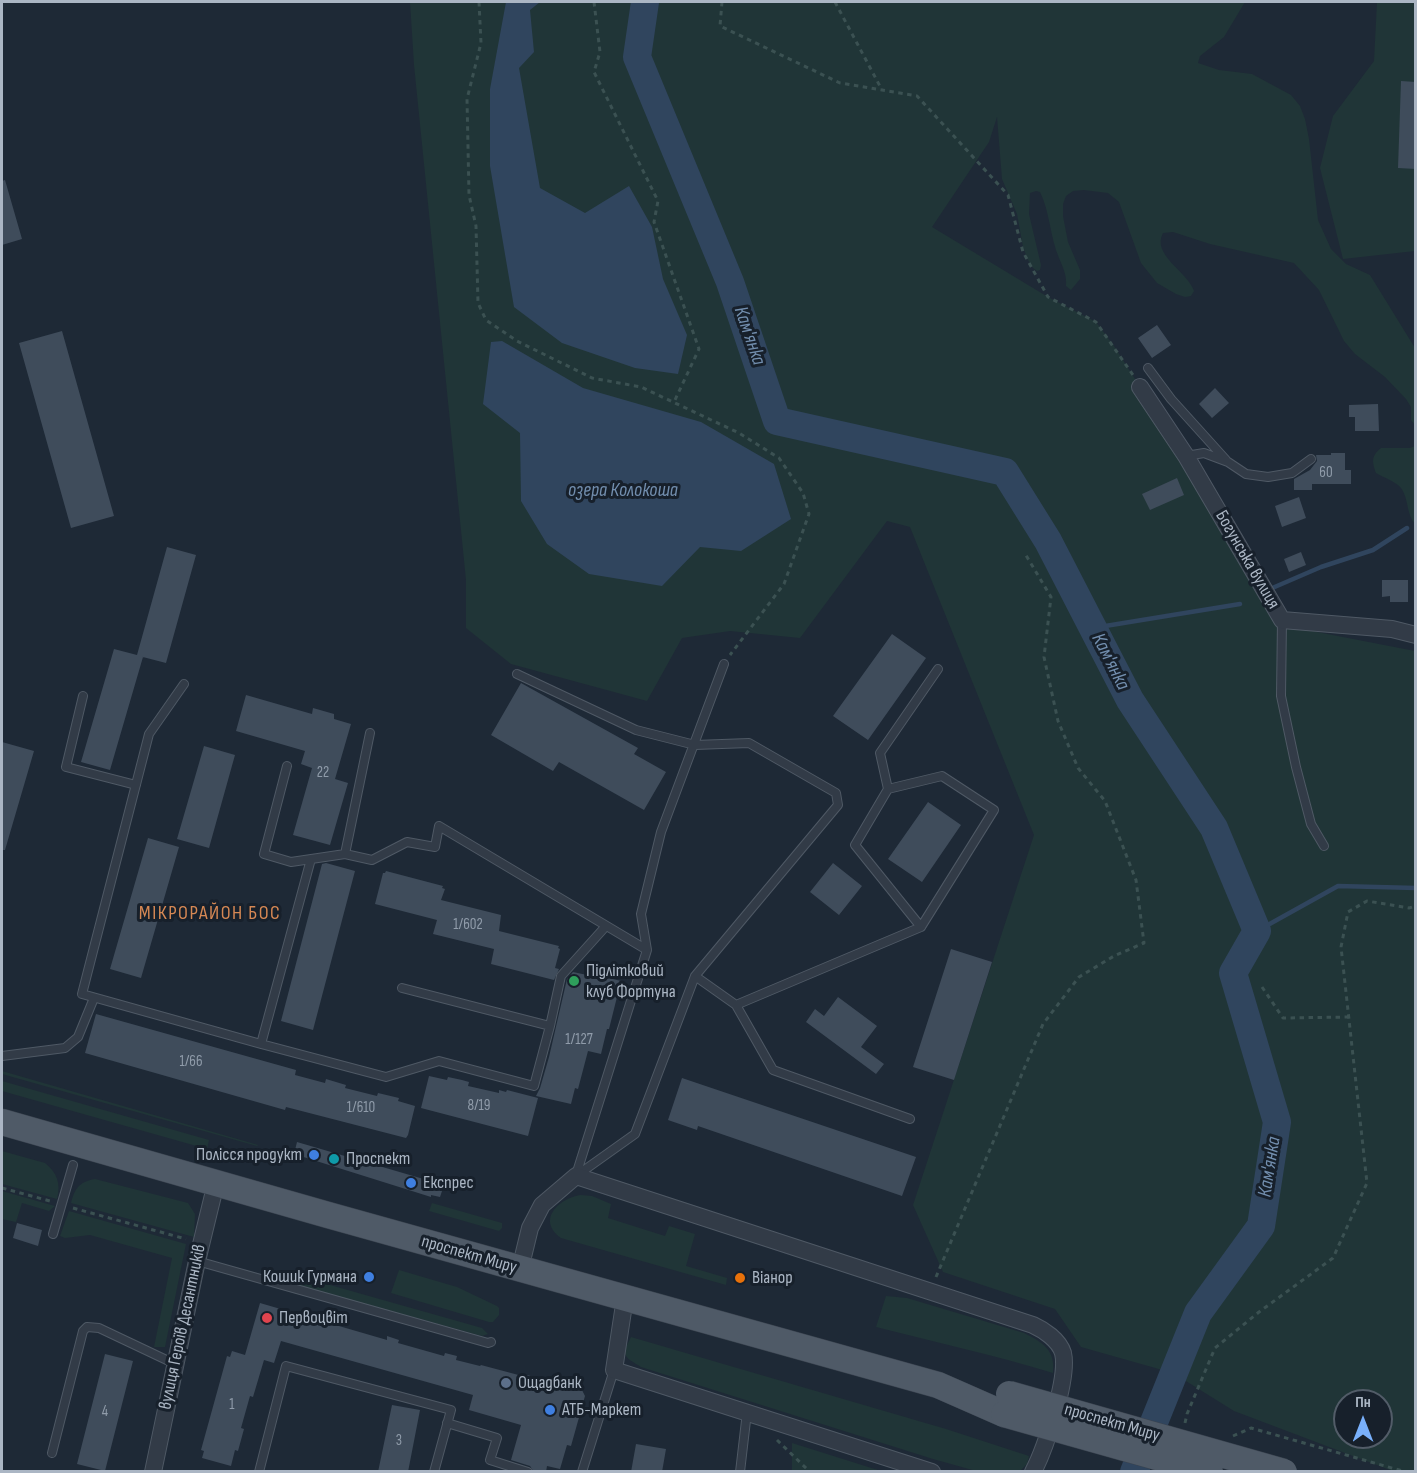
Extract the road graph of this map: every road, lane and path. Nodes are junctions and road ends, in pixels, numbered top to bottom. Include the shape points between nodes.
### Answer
1 (479, 2) edge
2 (594, 2) edge
3 (722, 2) edge
4 (836, 2) edge
5 (882, 90) junction
6 (1148, 368) dead end
7 (1140, 387) joint
8 (674, 403) junction
9 (1186, 456) junction
10 (1311, 459) dead end
11 (1228, 462) junction
12 (1024, 552) dead end
13 (1282, 620) junction
14 (1416, 634) edge
15 (724, 664) joint
16 (938, 669) dead end
17 (517, 675) dead end
18 (184, 684) dead end
19 (83, 696) dead end
20 (370, 733) dead end
21 (695, 745) junction
22 (286, 766) dead end
23 (136, 785) junction
24 (888, 789) junction
25 (1324, 846) dead end
26 (345, 854) junction
27 (311, 859) junction
28 (1416, 906) edge
29 (606, 926) junction
30 (921, 927) junction
31 (646, 950) junction
32 (695, 976) junction
33 (1262, 987) dead end
34 (402, 988) dead end
35 (93, 998) junction
36 (736, 1005) junction
37 (1349, 1017) junction
38 (550, 1026) junction
39 (261, 1044) junction
40 (2, 1056) edge
41 (910, 1119) dead end
42 (2, 1122) edge
43 (73, 1165) dead end
44 (576, 1176) junction
45 (216, 1183) junction
46 (2, 1188) edge
47 (62, 1204) junction
48 (53, 1234) dead end
49 (193, 1241) dead end
50 (197, 1261) junction
51 (520, 1269) junction
52 (929, 1292) junction
53 (625, 1298) junction
54 (491, 1342) dead end
55 (613, 1362) junction
56 (175, 1364) junction
57 (1006, 1404) junction
58 (747, 1412) junction
59 (447, 1423) junction
60 (1184, 1425) dead end
61 (1230, 1437) dead end
62 (52, 1453) dead end
63 (153, 1472) edge
64 (259, 1472) edge
65 (434, 1472) edge
66 (528, 1472) edge
67 (582, 1472) edge
68 (740, 1472) edge
69 (932, 1472) edge
70 (1033, 1472) edge
71 (1210, 1472) edge
72 (1284, 1472) edge
73 (1406, 1472) edge

1 - 8 path via 481,43 467,99 469,195 476,225 478,303 486,320 592,378 641,387
2 - 8 path via 600,52 594,72 658,201 654,222 699,349
3 - 5 path via 720,26 840,82
4 - 5 path
5 - 7 path via 917,96 1008,195 1023,252 1048,297 1096,322
6 - 11 lane
7 - 9 street, Богунська вулиця
8 - 15 path via 739,433 779,458 803,493 809,514 784,584
9 - 11 lane via 1204,453
9 - 13 street, Богунська вулиця
10 - 11 lane via 1292,473 1268,477 1246,474
12 - 52 path via 1051,597 1044,657 1058,721 1078,768 1105,801 1136,880 1144,943 1079,977 1043,1024
13 - 14 street, Богунська вулиця
13 - 25 lane via 1281,696 1311,824
15 - 21 lane
16 - 24 lane via 880,753
17 - 21 lane via 636,730
18 - 23 lane via 149,734
19 - 23 lane via 66,767
20 - 26 lane
21 - 31 lane via 661,832 641,914
21 - 32 lane via 749,743 836,793 838,805
22 - 27 lane via 264,854 291,862
23 - 35 lane via 82,994
24 - 30 lane via 855,844
24 - 30 lane via 942,776 994,810
26 - 27 lane
26 - 29 lane via 372,860 407,842 435,847 440,826
27 - 39 lane
28 - 37 path via 1367,901 1348,912 1341,947
29 - 31 lane
29 - 38 lane via 561,976
30 - 36 lane
31 - 44 lane
32 - 36 lane
32 - 44 lane via 635,1134
33 - 37 path via 1283,1017
34 - 38 lane
35 - 39 lane
35 - 40 lane via 78,1037 65,1048
36 - 41 lane via 773,1070
37 - 60 path via 1367,1183 1333,1258 1215,1348
38 - 39 lane via 534,1086 440,1061 386,1077
42 - 45 main road, проспект Миру
43 - 47 lane
44 - 51 street via 542,1205 530,1228
44 - 52 street
45 - 50 street, вулиця Героїв Десантників
45 - 51 main road, проспект Миру
46 - 47 path
47 - 48 lane
47 - 49 path
50 - 54 lane
50 - 56 street, вулиця Героїв Десантників
51 - 53 main road, проспект Миру
52 - 70 street via 1033,1325 1044,1330 1062,1351 1062,1382
53 - 55 street
53 - 57 main road, проспект Миру
55 - 58 street
55 - 67 lane
56 - 62 lane via 99,1328 87,1327
56 - 63 street, вулиця Героїв Десантників
57 - 71 main road, проспект Миру, bridge
57 - 72 main road, проспект Миру, bridge
58 - 68 lane
58 - 69 street
59 - 64 lane via 451,1410 286,1366
59 - 65 lane
59 - 66 lane via 497,1438 490,1460
61 - 73 path via 1251,1428

